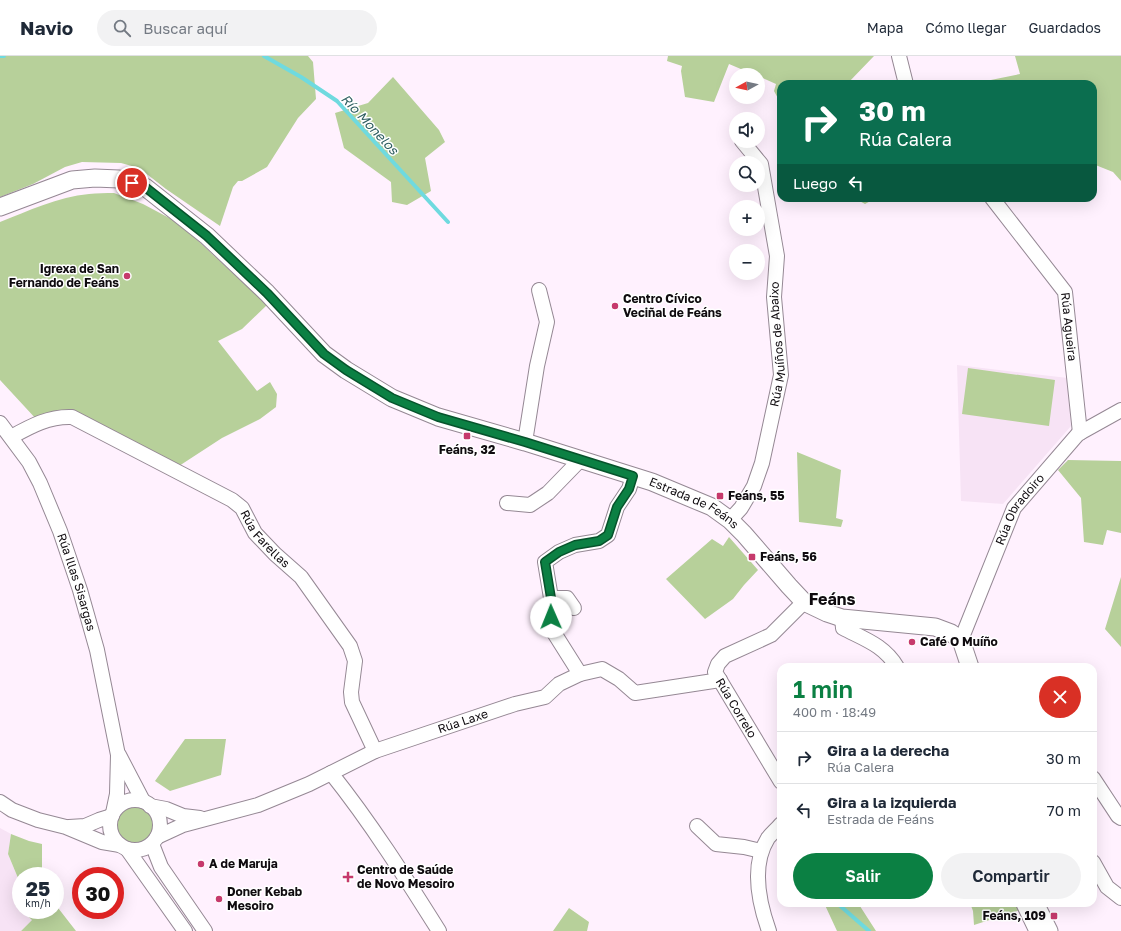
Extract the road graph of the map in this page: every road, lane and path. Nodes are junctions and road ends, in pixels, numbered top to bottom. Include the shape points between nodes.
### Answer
1 (899, 56) edge
2 (905, 80) edge
3 (748, 148) edge
4 (995, 202) edge
5 (0, 207) edge
6 (539, 290) dead end
7 (1121, 410) edge
8 (0, 423) edge
9 (1080, 433) junction
10 (11, 437) junction
11 (525, 442) junction
12 (581, 459) junction
13 (633, 476) junction
14 (507, 503) dead end
15 (730, 520) junction
16 (551, 598) junction
17 (804, 602) junction
18 (574, 608) dead end
19 (842, 618) junction
20 (961, 640) junction
21 (895, 663) edge
22 (969, 663) edge
23 (580, 674) junction
24 (720, 680) junction
25 (375, 751) junction
26 (118, 755) junction
27 (331, 773) junction
28 (777, 775) edge
29 (1097, 784) edge
30 (0, 802) edge
31 (146, 803) junction
32 (113, 815) junction
33 (204, 818) junction
34 (1121, 818) edge
35 (697, 826) dead end
36 (66, 827) junction
37 (777, 828) edge
38 (154, 840) junction
39 (124, 847) junction
40 (761, 851) junction
41 (1097, 869) edge
42 (1121, 898) edge
43 (1025, 907) edge
44 (1037, 907) edge
45 (186, 931) edge
46 (205, 931) edge
47 (439, 931) edge
48 (769, 931) edge
49 (1040, 931) edge
50 (1049, 931) edge

1 - 2 street
3 - 15 street, Rúa Muíños de Abaixo via 761,164 777,256 774,297 781,374 762,463 754,486 741,508
4 - 9 street, Rúa Agueira via 1065,292
5 - 11 street, Estrada de Feáns via 72,180 119,179 145,187 207,236 267,293 324,354 346,370 392,398 438,417
6 - 11 street via 547,322
7 - 9 street, Rúa Obradoiro
8 - 10 street, Rúa Illas Sisargas
9 - 20 street, Rúa Obradoiro via 1014,508
10 - 25 street, Rúa Farellas via 47,420 61,416 72,417 232,500 242,508 255,533 301,577 350,646 355,661 352,702
10 - 26 street, Rúa Illas Sisargas via 40,483 75,576 97,650
11 - 12 street, Estrada de Feáns
12 - 13 street, Estrada de Feáns
12 - 14 street via 548,493 530,505
13 - 15 street, Estrada de Feáns via 712,507
13 - 16 street via 629,489 617,507 608,535 599,541 575,545 545,562
15 - 17 street, Estrada de Feáns
16 - 18 street via 567,598
16 - 23 street via 552,628
17 - 19 street, Estrada de Feáns
17 - 24 street, Rúa Correlo via 771,635 725,656 715,672
19 - 20 street, Estrada de Feáns via 935,627
19 - 21 street via 843,628 877,644
20 - 22 street
23 - 24 street, Rúa Laxe via 602,669 635,693
23 - 25 street, Rúa Laxe via 560,684 545,697 515,704
24 - 28 street, Rúa Correlo
25 - 27 street, Rúa Laxe
26 - 31 street, Rúa Illas Sisargas
26 - 32 street, Rúa Illas Sisargas via 117,794
27 - 33 street, Rúa Laxe via 258,805
27 - 47 street via 392,856
29 - 34 street
30 - 36 street via 12,810
31 - 32 street via 134,800 126,802 118,807
31 - 33 street, Rúa Laxe via 183,816
31 - 38 street via 156,812 159,820 160,829
32 - 36 street via 85,826
32 - 39 street via 111,830 114,838
33 - 38 street, Rúa Laxe via 182,825
35 - 40 street via 716,844
36 - 39 street via 102,842
37 - 40 street
38 - 39 street via 144,848 136,850
38 - 46 street via 162,867
39 - 45 street
40 - 48 street via 758,885
41 - 42 street via 1107,887
43 - 49 street via 1034,928
44 - 50 street

